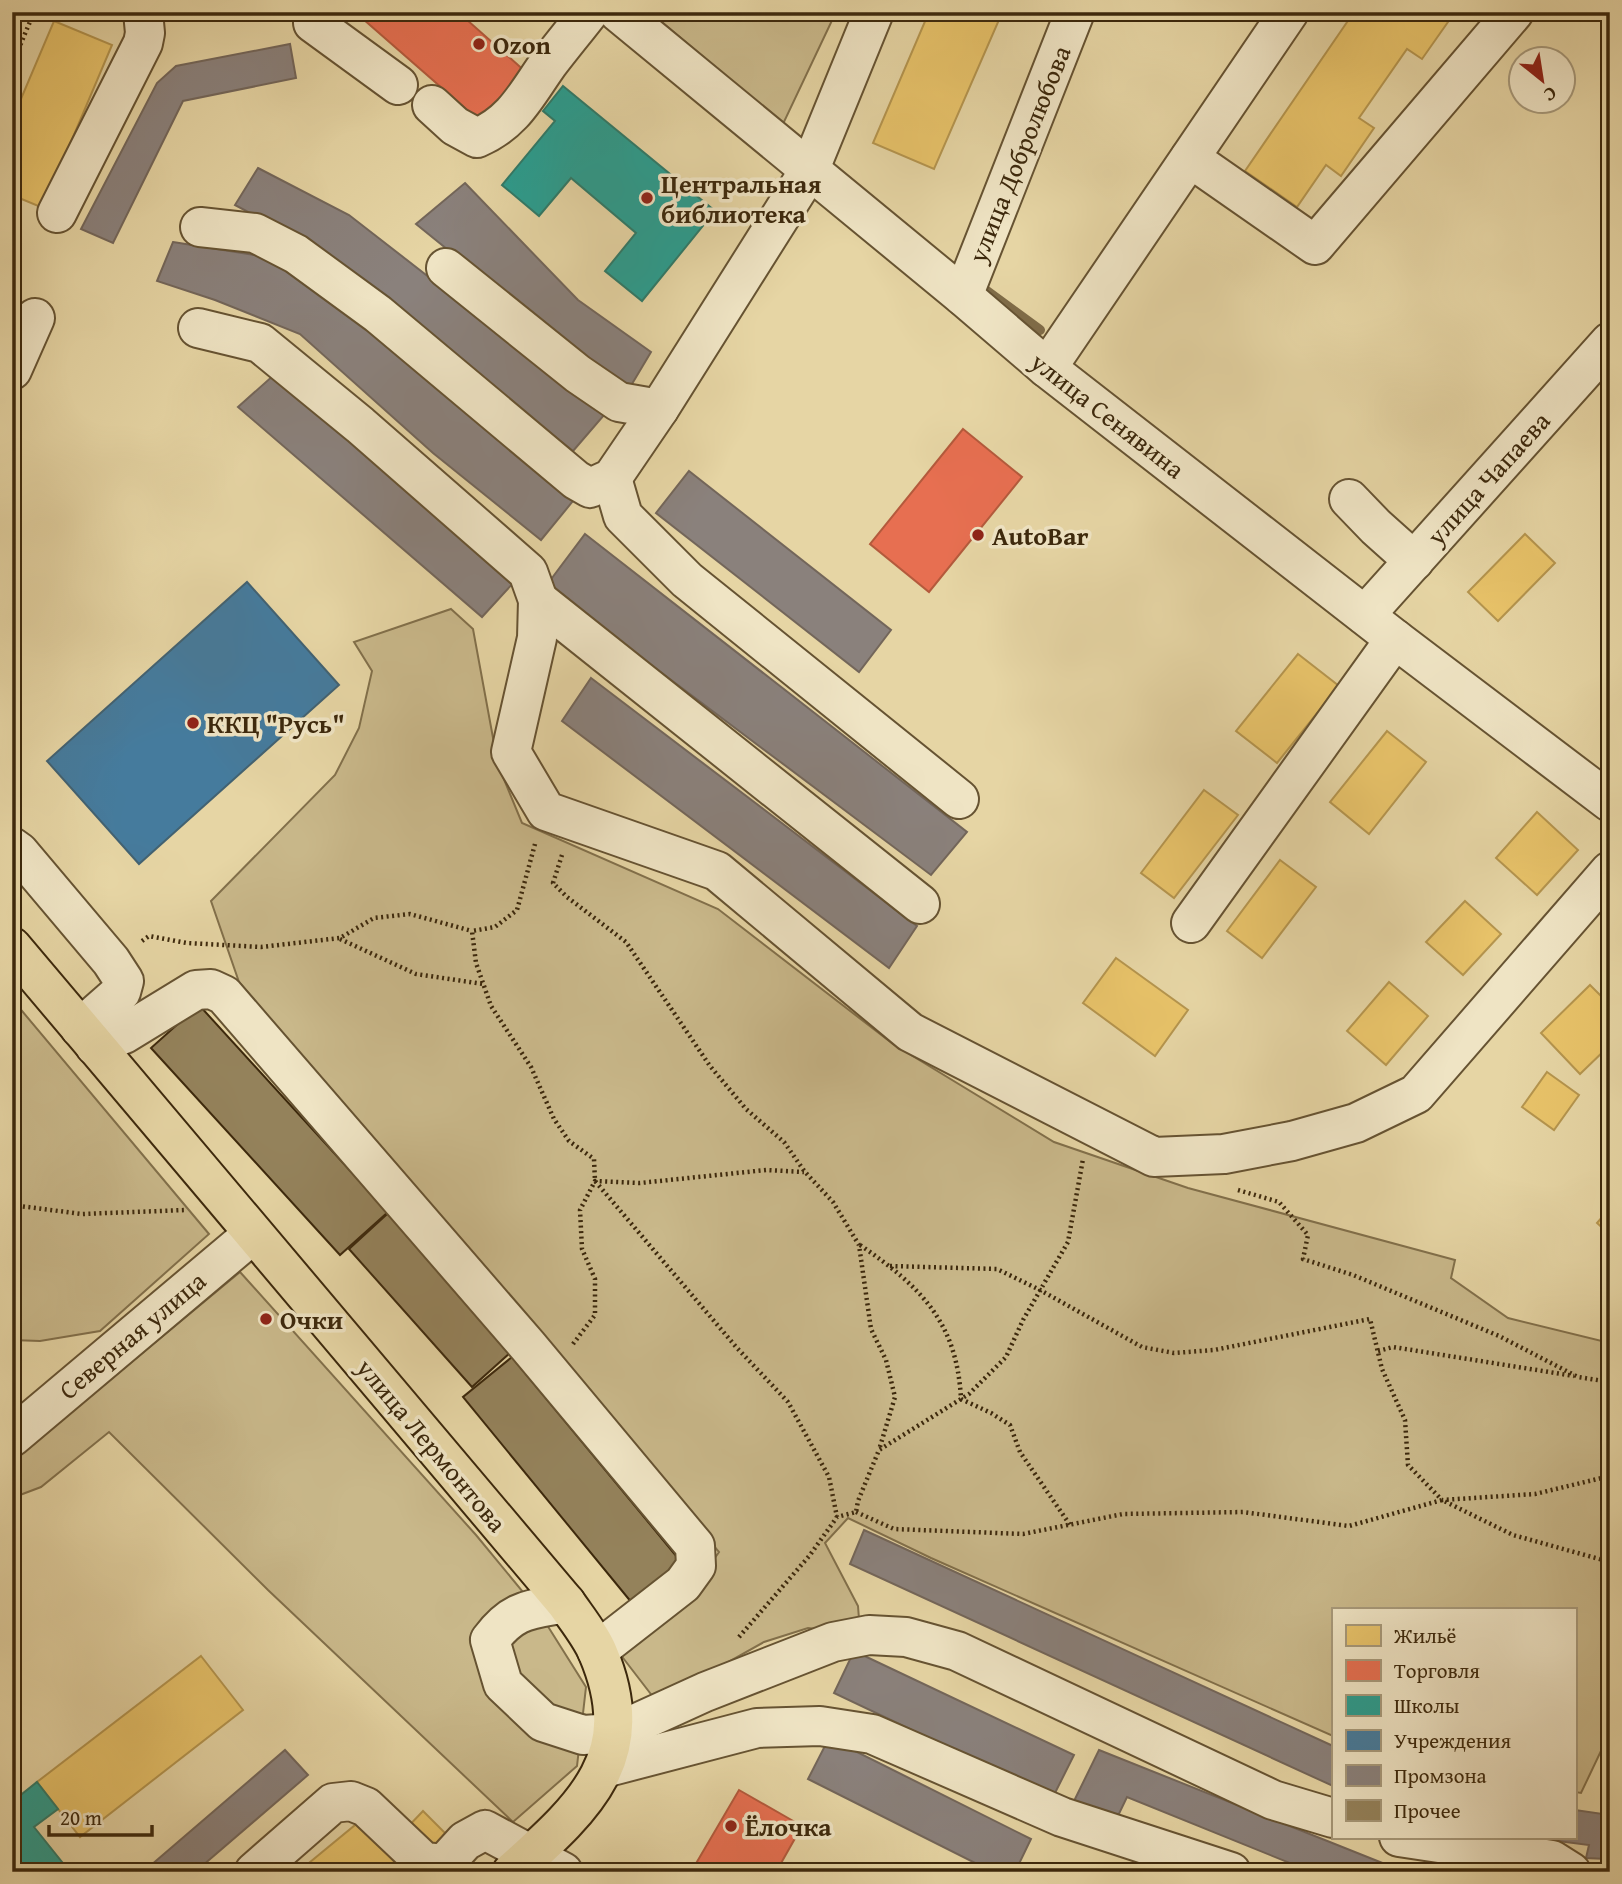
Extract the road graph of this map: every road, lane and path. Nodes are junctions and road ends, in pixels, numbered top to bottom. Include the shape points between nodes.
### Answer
1 (34, 12) edge
2 (143, 12) edge
3 (316, 12) edge
4 (589, 12) edge
5 (618, 12) edge
6 (874, 12) edge
7 (1075, 12) edge
8 (1289, 12) edge
9 (1514, 12) edge
10 (12, 65) edge
11 (398, 86) dead end
12 (432, 105) dead end
13 (1190, 158) junction
14 (809, 172) junction
15 (57, 213) dead end
16 (200, 227) dead end
17 (446, 268) dead end
18 (963, 296) junction
19 (35, 318) dead end
20 (198, 328) dead end
21 (1610, 342) edge
22 (12, 369) edge
23 (1046, 369) junction
24 (659, 409) junction
25 (612, 478) junction
26 (1349, 499) dead end
27 (1414, 561) junction
28 (538, 600) junction
29 (1365, 615) junction
30 (1395, 639) junction
31 (959, 799) dead end
32 (1610, 802) edge
33 (560, 816) junction
34 (12, 846) edge
35 (1610, 871) edge
36 (920, 904) dead end
37 (1191, 923) dead end
38 (472, 931) junction
39 (340, 938) junction
40 (12, 947) edge
41 (111, 961) junction
42 (483, 984) junction
43 (88, 1037) junction
44 (1090, 1124) junction
45 (1208, 1155) junction
46 (805, 1172) junction
47 (595, 1181) junction
48 (12, 1205) edge
49 (189, 1210) dead end
50 (240, 1245) junction
51 (859, 1245) junction
52 (890, 1266) junction
53 (1040, 1290) junction
54 (1378, 1351) junction
55 (551, 1373) junction
56 (1578, 1377) junction
57 (1610, 1382) edge
58 (961, 1399) junction
59 (12, 1437) edge
60 (879, 1450) junction
61 (1610, 1476) edge
62 (1442, 1500) junction
63 (856, 1512) junction
64 (837, 1517) junction
65 (1070, 1525) junction
66 (1610, 1562) edge
67 (566, 1603) junction
68 (738, 1639) dead end
69 (597, 1651) junction
70 (609, 1750) junction
71 (1332, 1818) edge
72 (1412, 1839) edge
73 (536, 1866) edge
74 (254, 1872) edge
75 (1231, 1872) edge
76 (1571, 1872) edge

1 - 10 path
2 - 15 street via 143,43
3 - 11 street via 313,23
4 - 12 street via 514,114 495,130 477,138
5 - 14 street, улица Сенявина
6 - 14 street
7 - 18 street, улица Добролюбова
8 - 13 street
9 - 13 street via 1315,244
13 - 23 street
14 - 18 street, улица Сенявина
14 - 24 street
16 - 25 street via 255,233 296,254 378,314 576,480 590,488
17 - 24 street via 620,402
18 - 23 street, улица Сенявина
19 - 22 street
20 - 28 street via 260,343 527,572
21 - 27 street, улица Чапаева
23 - 29 street, улица Сенявина
24 - 25 street
25 - 31 street via 623,516 687,580
26 - 27 street
27 - 29 street, улица Чапаева
28 - 33 street via 537,638 511,752
28 - 36 street
29 - 30 street, улица Сенявина
30 - 32 street, улица Сенявина
30 - 37 street
33 - 38 path via 517,910 495,927
33 - 44 street via 717,871 910,1032
33 - 46 path via 553,883 626,942 710,1066 746,1109 784,1142
34 - 41 street
35 - 45 street via 1416,1094 1356,1123 1292,1141
38 - 39 path via 410,914 374,918
38 - 42 path
39 - 41 path via 261,947 149,936
39 - 42 path via 416,974
40 - 43 main road, улица Лермонтова
41 - 43 street via 124,981 121,992
42 - 47 path via 491,1006 531,1066 554,1119 569,1140 594,1159
43 - 50 main road, улица Лермонтова
43 - 55 street via 124,1034 196,990 211,989 225,995
44 - 45 street via 1154,1157
44 - 53 path via 1068,1242
45 - 56 path via 1224,1186 1279,1202 1308,1235 1303,1259 1499,1336
46 - 47 path via 766,1170 640,1183
46 - 51 path via 833,1202
47 - 55 path via 580,1210 582,1249 595,1279 594,1315
47 - 64 path via 788,1402 828,1477
48 - 49 path via 82,1214
50 - 59 street, Северная улица
50 - 67 main road, улица Лермонтова
51 - 52 path
51 - 60 path via 871,1329 886,1360 895,1397
52 - 53 path via 997,1269
52 - 58 path via 932,1306 951,1340
53 - 54 path via 1142,1347 1174,1353 1214,1350 1370,1319
53 - 58 path via 1006,1357
54 - 56 path via 1393,1347
54 - 62 path via 1405,1420 1408,1465
55 - 69 street via 695,1546 696,1566 683,1584
56 - 57 path
58 - 60 path
58 - 65 path via 1010,1425 1020,1452
60 - 63 path
61 - 62 path via 1535,1494
62 - 65 path via 1349,1526 1243,1511 1123,1514
62 - 66 path via 1513,1535
63 - 64 path
63 - 65 path via 894,1529 953,1533 1023,1534
64 - 68 path
67 - 69 main road, улица Лермонтова
67 - 70 street via 520,1612 502,1624 490,1640 503,1684 543,1722 583,1735
69 - 70 main road, улица Лермонтова via 613,1696
70 - 71 street via 705,1692 833,1642 869,1635 906,1637 957,1651 1273,1800
70 - 73 main road via 580,1807
70 - 75 street via 757,1728 820,1726 872,1734 1062,1817
72 - 76 street via 1552,1860
73 - 74 street via 485,1830 465,1841 444,1864 424,1863 366,1807 351,1801 333,1803

